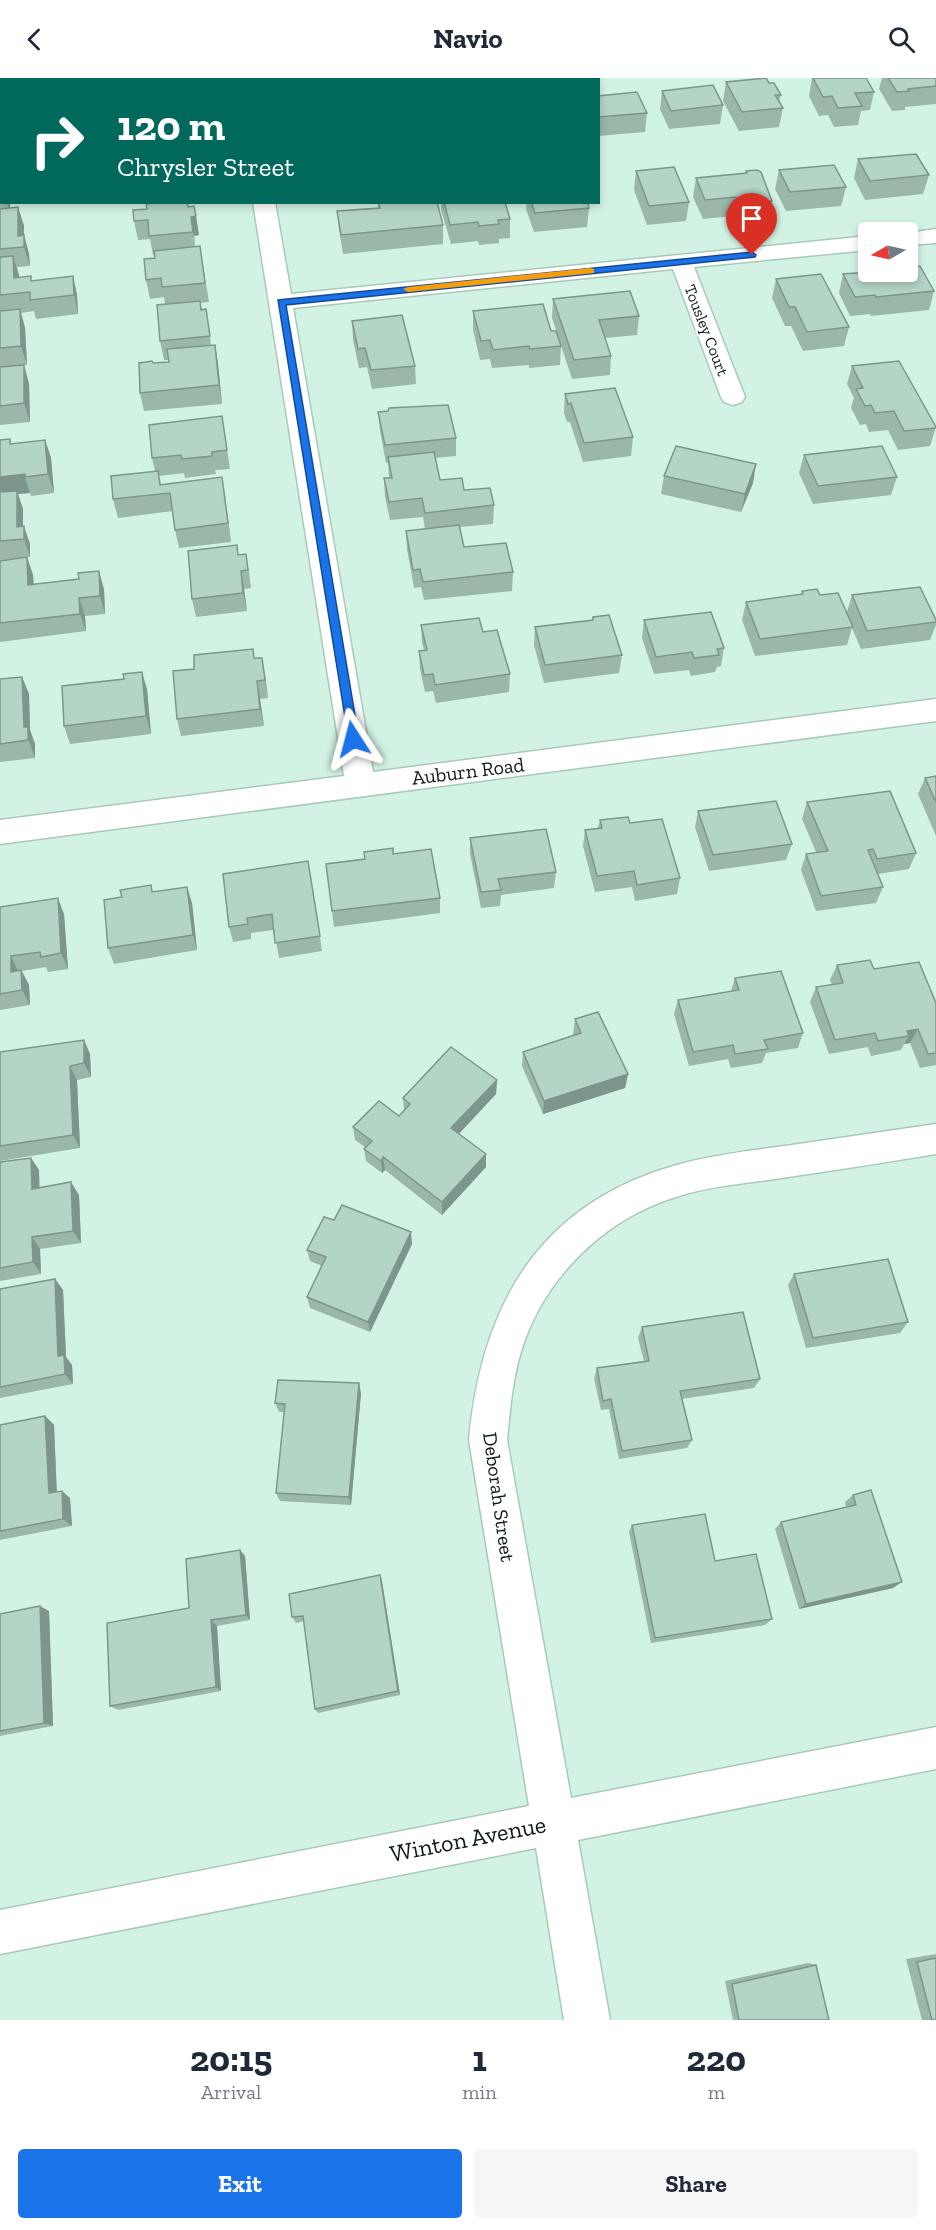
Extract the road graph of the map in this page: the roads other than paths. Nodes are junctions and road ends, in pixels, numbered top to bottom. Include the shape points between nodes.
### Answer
1 (264, 204) edge
2 (936, 236) edge
3 (918, 238) edge
4 (858, 244) edge
5 (681, 262) junction
6 (281, 302) junction
7 (733, 397) dead end
8 (936, 710) edge
9 (360, 785) junction
10 (0, 832) edge
11 (936, 1139) edge
12 (936, 1748) edge
13 (552, 1823) junction
14 (0, 1932) edge
15 (587, 2020) edge

1 - 6 street
2 - 3 street
4 - 5 street
5 - 6 street
5 - 7 street, Tousley Court
6 - 9 street
8 - 9 street, Auburn Road
9 - 10 street, Auburn Road
11 - 13 street, Deborah Street via 670,1182 608,1211 567,1242 518,1308 501,1349 488,1416 488,1440
12 - 13 street, Winton Avenue
13 - 14 street, Winton Avenue
13 - 15 street, Deborah Street

